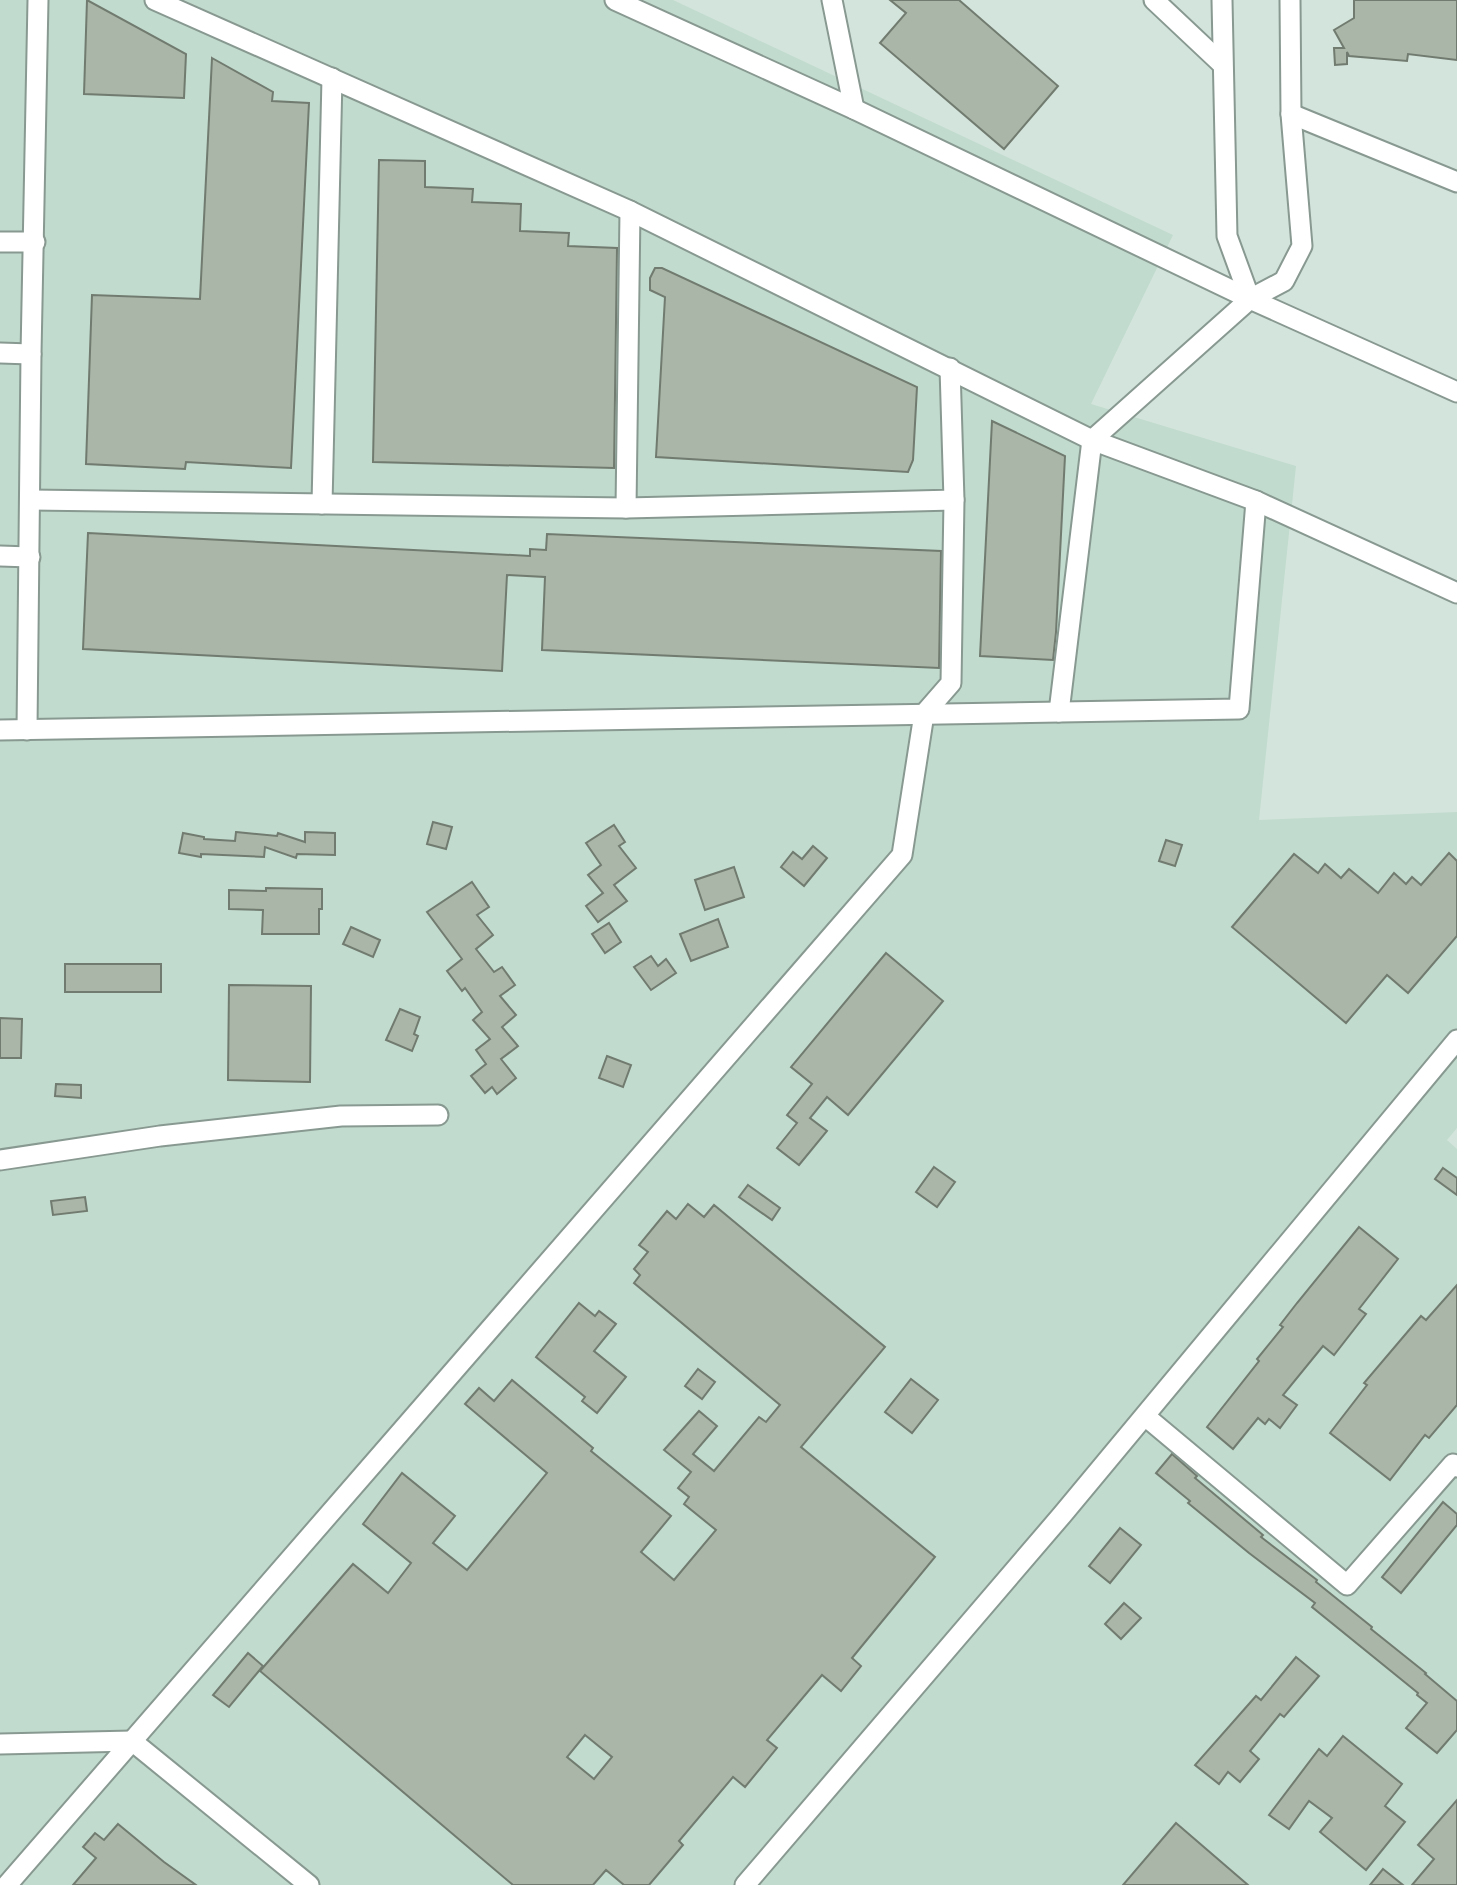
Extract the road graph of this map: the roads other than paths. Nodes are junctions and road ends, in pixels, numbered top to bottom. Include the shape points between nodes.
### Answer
1 (38, 0) edge
2 (155, 0) edge
3 (615, 0) edge
4 (832, 0) edge
5 (1154, 0) edge
6 (1222, 0) edge
7 (1290, 0) edge
8 (1222, 64) junction
9 (332, 78) junction
10 (854, 109) junction
11 (1291, 114) junction
12 (1457, 181) edge
13 (630, 211) junction
14 (0, 242) edge
15 (34, 242) junction
16 (1250, 299) junction
17 (0, 354) edge
18 (31, 354) junction
19 (950, 368) junction
20 (1457, 392) edge
21 (1092, 440) junction
22 (31, 500) junction
23 (954, 500) junction
24 (1256, 501) junction
25 (321, 504) junction
26 (626, 508) junction
27 (0, 556) edge
28 (30, 556) junction
29 (1457, 593) edge
30 (1059, 712) junction
31 (924, 714) junction
32 (0, 730) edge
33 (27, 730) junction
34 (1457, 1040) edge
35 (438, 1115) dead end
36 (0, 1160) edge
37 (1145, 1416) junction
38 (1457, 1467) edge
39 (132, 1741) junction
40 (0, 1744) edge
41 (7, 1885) edge
42 (309, 1885) edge
43 (745, 1885) edge

1 - 15 street
2 - 9 street
3 - 10 street
4 - 10 street
5 - 8 street
6 - 8 street
7 - 11 street
8 - 16 street via 1227,236
9 - 13 street
9 - 25 street
10 - 16 street
11 - 12 street
11 - 16 street via 1302,246 1284,281
13 - 19 street
13 - 26 street
14 - 15 street
15 - 18 street
16 - 20 street
16 - 21 street
17 - 18 street
18 - 22 street
19 - 21 street
19 - 23 street
21 - 24 street
21 - 30 street
22 - 25 street
22 - 28 street
23 - 26 street
23 - 31 street via 951,682
24 - 29 street
24 - 30 street via 1239,709
25 - 26 street
27 - 28 street
28 - 33 street
30 - 31 street
31 - 33 street
31 - 39 street via 902,855
32 - 33 street
34 - 37 street
35 - 36 street via 341,1116
37 - 38 street via 1347,1584 1453,1464
37 - 43 street
39 - 40 street
39 - 41 street
39 - 42 street

